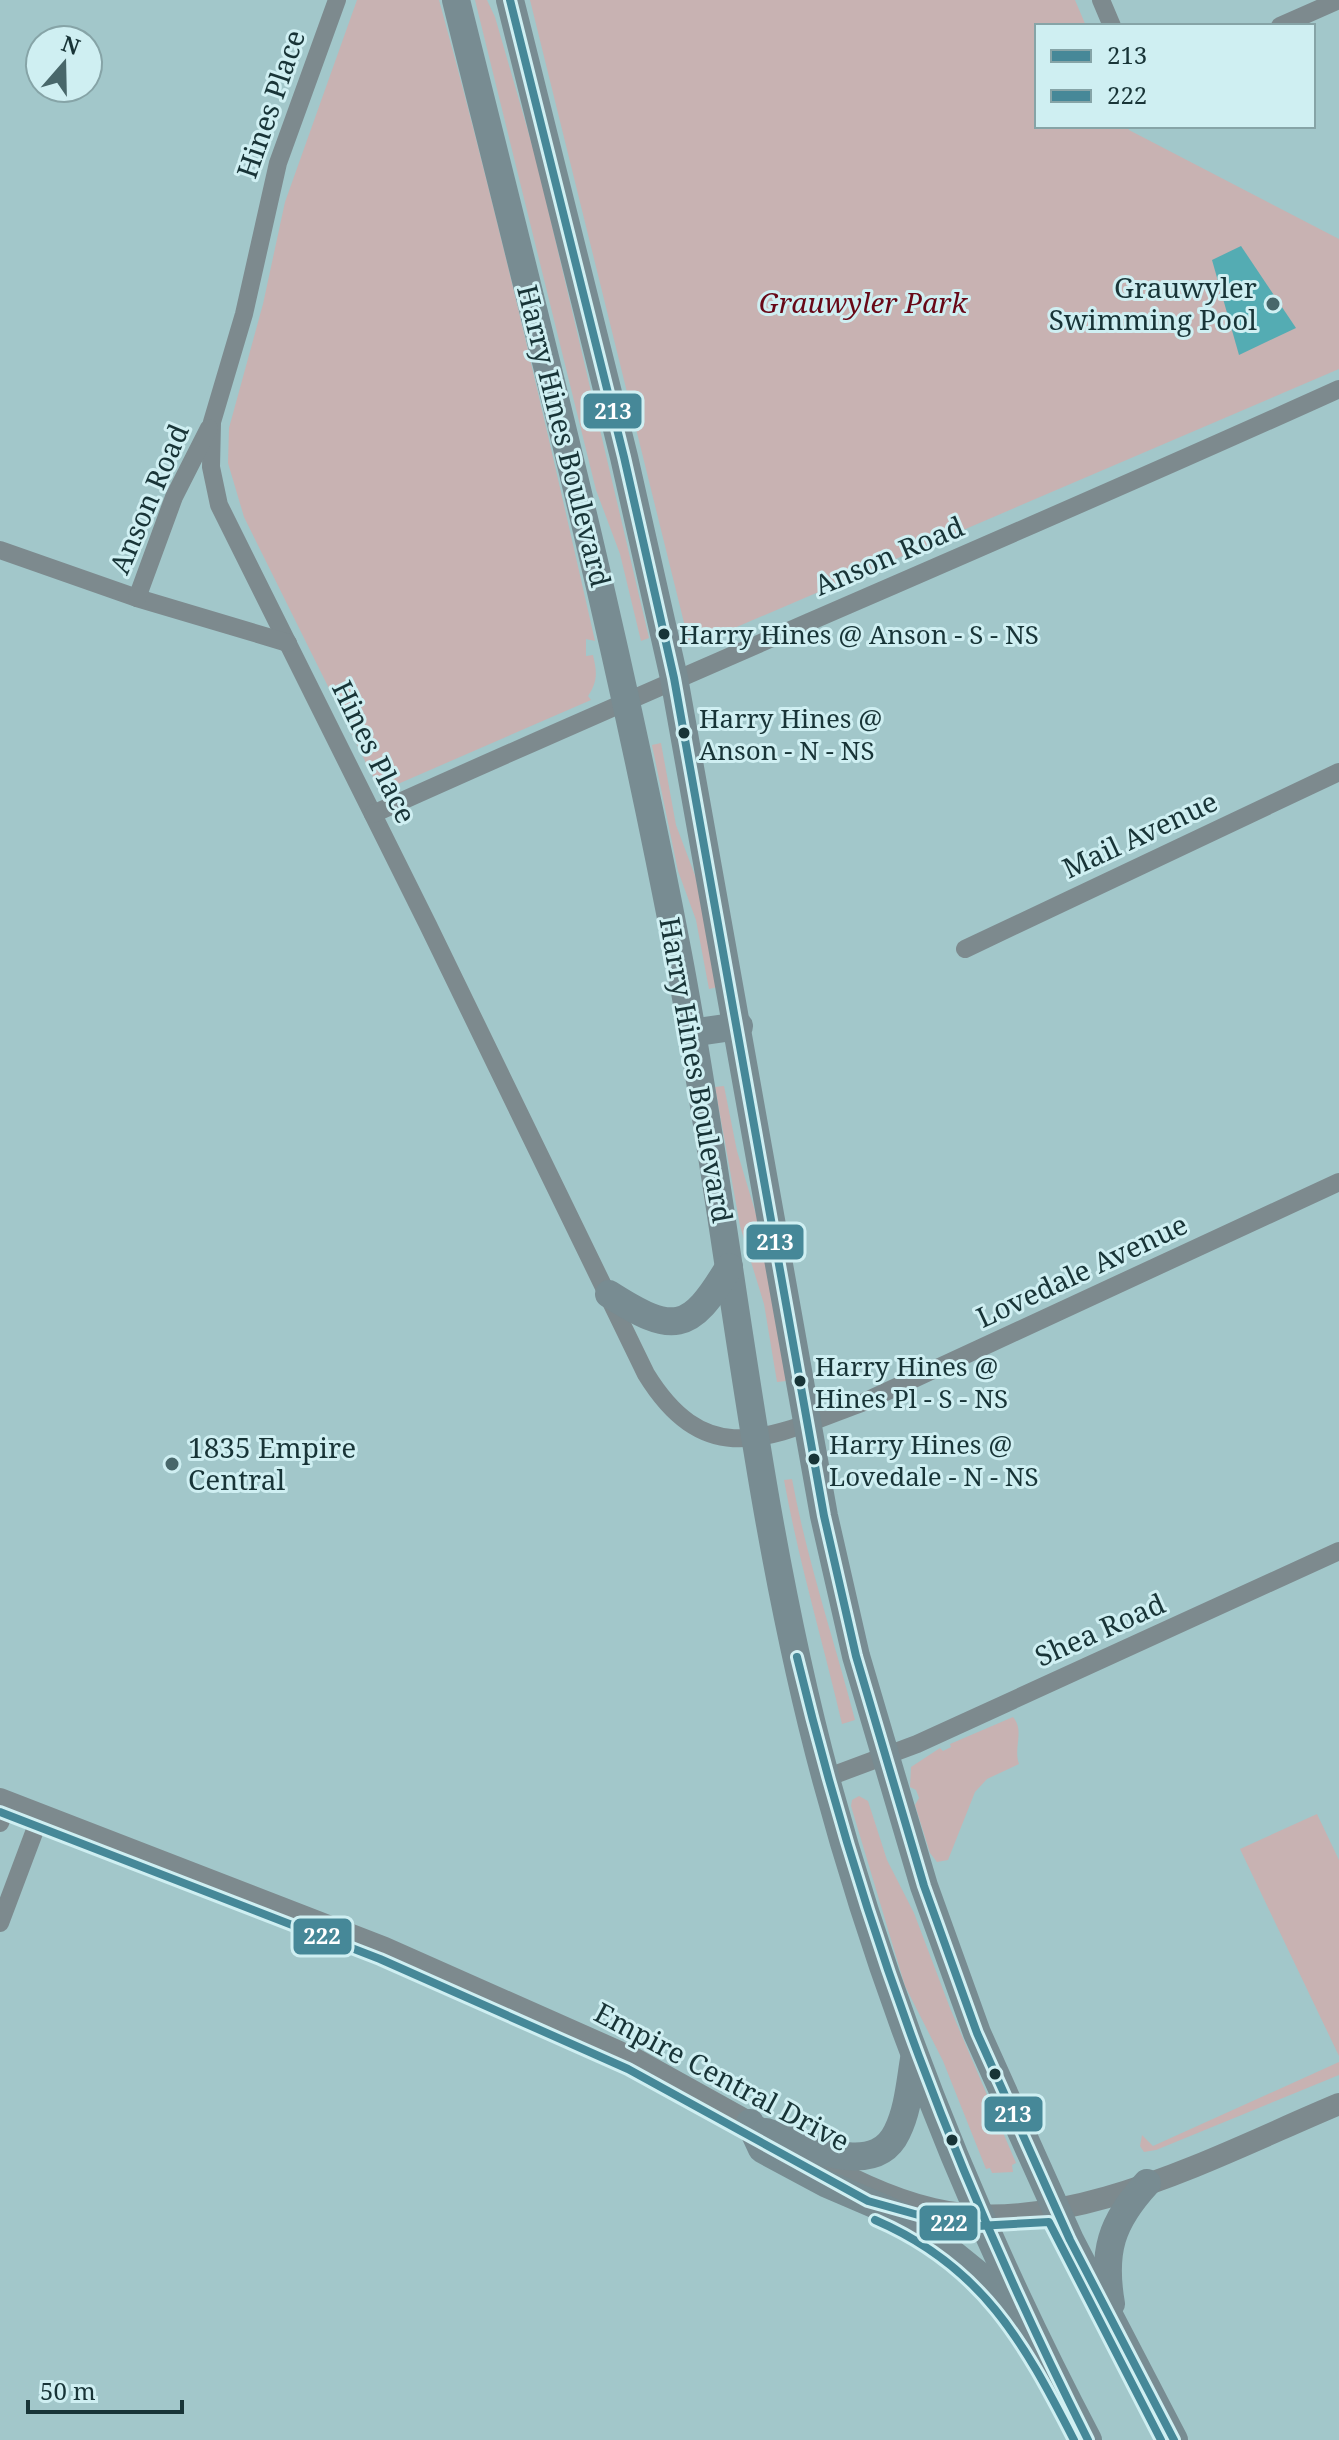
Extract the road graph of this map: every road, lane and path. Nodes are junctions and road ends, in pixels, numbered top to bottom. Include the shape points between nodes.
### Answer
1 (337, 0) edge
2 (456, 0) edge
3 (510, 0) edge
4 (1101, 0) edge
5 (1339, 0) edge
6 (1111, 24) edge
7 (1285, 24) edge
8 (1339, 389) edge
9 (212, 422) junction
10 (0, 550) edge
11 (137, 598) junction
12 (288, 643) junction
13 (674, 678) junction
14 (627, 700) junction
15 (1339, 772) edge
16 (373, 814) junction
17 (965, 949) dead end
18 (739, 1026) junction
19 (691, 1033) junction
20 (1339, 1182) edge
21 (729, 1267) junction
22 (609, 1294) junction
23 (809, 1422) junction
24 (756, 1438) junction
25 (1339, 1551) edge
26 (884, 1756) junction
27 (826, 1778) junction
28 (3, 1808) edge
29 (41, 1814) junction
30 (0, 1923) edge
31 (914, 2058) junction
32 (1339, 2104) edge
33 (758, 2128) junction
34 (1147, 2183) junction
35 (1056, 2210) junction
36 (978, 2214) junction
37 (1116, 2329) junction
38 (1033, 2337) junction
39 (1088, 2440) edge
40 (1174, 2440) edge

1 - 9 street, Hines Place via 278,163 244,314
2 - 14 main road, Harry Hines Boulevard
3 - 13 main road, Harry Hines Boulevard
4 - 6 street
5 - 7 street
8 - 13 street, Anson Road
9 - 11 street, Anson Road via 174,497
9 - 12 street, Hines Place via 211,467 219,505
10 - 11 street, Anson Road
11 - 12 street, Anson Road
12 - 16 street, Hines Place
13 - 14 street, Anson Road
13 - 18 main road, Harry Hines Boulevard
14 - 16 street, Anson Road
14 - 19 main road, Harry Hines Boulevard
15 - 17 street, Mail Avenue
16 - 22 street, Hines Place
18 - 19 main road
18 - 23 main road, Harry Hines Boulevard
19 - 21 main road, Harry Hines Boulevard
20 - 23 street, Lovedale Avenue via 878,1396
21 - 22 main road via 709,1301 686,1319 661,1321
21 - 24 main road, Harry Hines Boulevard
22 - 24 street, Hines Place via 664,1403 711,1435 736,1441
23 - 24 street, Lovedale Avenue
23 - 26 main road, Harry Hines Boulevard via 829,1538
24 - 27 main road, Harry Hines Boulevard
25 - 26 street, Shea Road
26 - 27 street, Shea Road
26 - 35 main road, Harry Hines Boulevard via 962,1994
27 - 31 main road, Harry Hines Boulevard
28 - 29 street, Empire Central Drive
29 - 30 street
29 - 33 street, Empire Central Drive via 385,1948 633,2058
31 - 33 main road via 897,2132 880,2151 857,2158
31 - 36 main road, Harry Hines Boulevard
32 - 34 street, Empire Central Drive
33 - 36 street, Empire Central Drive via 873,2190 936,2210
33 - 38 main road via 762,2149 911,2220 1011,2305
34 - 35 street, Empire Central Drive
34 - 37 main road via 1127,2204 1113,2233 1106,2274
35 - 36 street, Empire Central Drive
35 - 37 main road, Harry Hines Boulevard
36 - 38 main road, Harry Hines Boulevard
37 - 40 main road, Harry Hines Boulevard
38 - 39 main road, Harry Hines Boulevard

